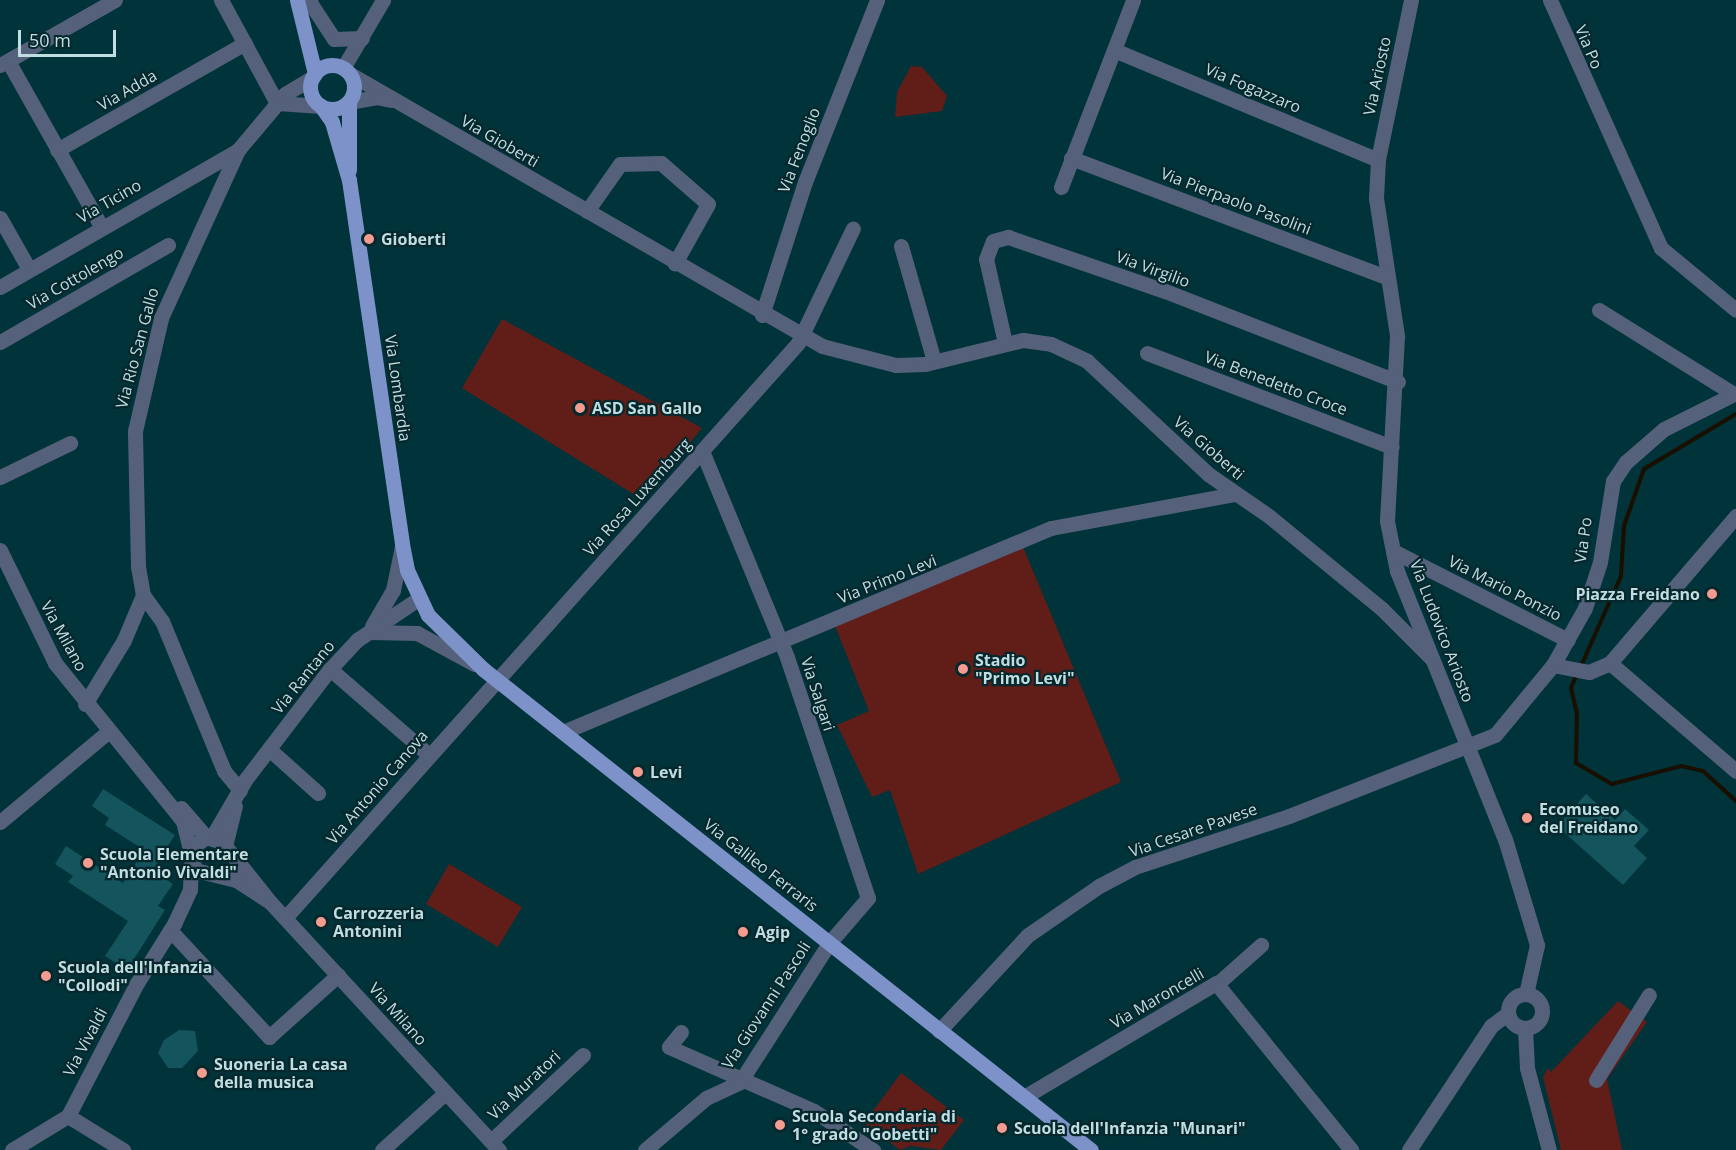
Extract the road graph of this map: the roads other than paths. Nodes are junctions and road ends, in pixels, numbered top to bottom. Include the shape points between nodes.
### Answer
1 (116, 0) edge
2 (221, 0) edge
3 (298, 0) edge
4 (383, 0) edge
5 (877, 0) edge
6 (1133, 0) edge
7 (1411, 0) edge
8 (1550, 0) edge
9 (304, 17) junction
10 (362, 38) junction
11 (245, 43) junction
12 (1114, 50) junction
13 (4, 63) edge
14 (343, 69) junction
15 (314, 75) junction
16 (395, 101) junction
17 (349, 102) junction
18 (277, 103) junction
19 (321, 106) junction
20 (57, 150) junction
21 (238, 150) junction
22 (1071, 158) junction
23 (1378, 160) junction
24 (349, 180) junction
25 (1061, 187) dead end
26 (587, 211) junction
27 (0, 218) edge
28 (101, 226) junction
29 (853, 228) dead end
30 (168, 245) dead end
31 (901, 246) dead end
32 (675, 264) junction
33 (29, 270) junction
34 (1388, 278) junction
35 (0, 287) edge
36 (1599, 310) dead end
37 (1736, 310) edge
38 (762, 315) junction
39 (802, 336) junction
40 (0, 342) edge
41 (1005, 343) junction
42 (1147, 353) dead end
43 (934, 361) junction
44 (1398, 382) junction
45 (1735, 393) edge
46 (70, 443) dead end
47 (1392, 447) junction
48 (702, 451) junction
49 (0, 477) edge
50 (1234, 494) junction
51 (1736, 516) edge
52 (402, 544) junction
53 (0, 550) edge
54 (1393, 551) junction
55 (143, 595) junction
56 (418, 599) junction
57 (369, 632) junction
58 (1568, 640) junction
59 (781, 642) junction
60 (1432, 659) junction
61 (1610, 663) junction
62 (1553, 665) junction
63 (330, 669) junction
64 (483, 669) junction
65 (496, 679) junction
66 (86, 704) junction
67 (109, 731) junction
68 (563, 732) junction
69 (1467, 743) junction
70 (269, 749) junction
71 (429, 755) junction
72 (1736, 771) edge
73 (157, 786) junction
74 (318, 793) dead end
75 (238, 794) junction
76 (190, 816) junction
77 (0, 822) edge
78 (209, 837) junction
79 (226, 849) junction
80 (191, 857) junction
81 (213, 875) junction
82 (270, 902) junction
83 (285, 918) junction
84 (172, 927) junction
85 (830, 942) junction
86 (1261, 945) dead end
87 (338, 975) junction
88 (1217, 984) junction
89 (1526, 994) junction
90 (1649, 994) dead end
91 (1507, 1014) junction
92 (1526, 1029) junction
93 (939, 1031) junction
94 (681, 1032) dead end
95 (583, 1055) dead end
96 (1596, 1080) dead end
97 (740, 1082) junction
98 (445, 1093) junction
99 (1024, 1097) junction
100 (68, 1116) junction
101 (495, 1145) edge
102 (12, 1150) edge
103 (123, 1150) edge
104 (382, 1150) edge
105 (645, 1150) edge
106 (873, 1150) edge
107 (1091, 1150) edge
108 (1351, 1150) edge
109 (1408, 1150) edge
110 (1548, 1150) edge

1 - 13 street
2 - 11 street
3 - 9 main road
3 - 10 street via 311,4 334,39
4 - 10 street
5 - 38 street, Via Fenoglio via 805,182
6 - 12 street
7 - 23 street, Via Ariosto
8 - 37 street, Via Po via 1661,248
9 - 14 main road via 313,24 320,47
9 - 15 main road
10 - 14 street
11 - 18 street
11 - 20 street, Via Adda
12 - 22 street
12 - 23 street, Via Fogazzaro
13 - 20 street
14 - 15 main road
14 - 16 street, Via Gioberti
14 - 17 main road via 354,90
15 - 18 street, Via Rio San Gallo
15 - 19 main road via 311,93
16 - 17 street via 376,97
16 - 26 street, Via Gioberti
17 - 19 main road via 338,109
17 - 24 main road, Via Lombardia
18 - 19 street
18 - 21 street, Via Rio San Gallo
19 - 24 main road, Via Lombardia via 332,122
20 - 28 street
21 - 28 street, Via Ticino
21 - 55 street, Via Rio San Gallo via 180,268 161,318 139,399 135,443 138,566
22 - 25 street
22 - 34 street, Via Pierpaolo Pasolini
23 - 34 street, Via Ludovico Ariosto via 1376,198
24 - 52 main road, Via Lombardia
26 - 32 street, Via Gioberti
26 - 32 street via 620,164 661,163 708,204
27 - 33 street
28 - 33 street, Via Ticino
29 - 39 street
30 - 40 street, Via Cottolengo
31 - 43 street
32 - 38 street, Via Gioberti
33 - 35 street, Via Ticino
34 - 44 street, Via Ludovico Ariosto via 1395,307
36 - 45 street
38 - 39 street, Via Gioberti
39 - 43 street, Via Gioberti via 896,365
39 - 48 street, Via Rosa Luxemburg
41 - 43 street, Via Gioberti
41 - 44 street, Via Virgilio via 986,259 993,241 1008,237 1165,291
41 - 50 street, Via Gioberti via 1051,344 1088,361
42 - 47 street, Via Benedetto Croce
44 - 47 street, Via Ludovico Ariosto
45 - 58 street, Via Po via 1664,429 1626,462 1613,481 1594,583
46 - 49 street
47 - 54 street, Via Ludovico Ariosto via 1387,521
48 - 59 street, Via Salgari
48 - 65 street, Via Rosa Luxemburg
50 - 59 street, Via Primo Levi via 1051,528
50 - 60 street, Via Gioberti via 1270,517 1364,594
51 - 61 street
52 - 56 main road, Via Lombardia
52 - 57 street, Via Rantano via 393,590
53 - 66 street, Via Milano via 43,643
54 - 58 street, Via Mario Ponzio
54 - 60 street, Via Ludovico Ariosto
55 - 66 street via 124,640
55 - 75 street, Via Rio San Gallo via 162,621 224,771
56 - 57 street, Via Rantano
56 - 64 main road, Via Galileo Ferraris via 450,641
57 - 63 street, Via Rantano
57 - 64 street via 417,633
58 - 62 street, Via Po
59 - 68 street, Via Primo Levi
59 - 85 street, Via Salgari via 868,898
60 - 69 street, Via Ludovico Ariosto
61 - 62 street via 1579,670
61 - 72 street
62 - 69 street, Via Po via 1495,735
63 - 70 street, Via Rantano
63 - 71 street
64 - 65 main road, Via Galileo Ferraris
65 - 68 main road, Via Galileo Ferraris
65 - 71 street, Via Antonio Canova
66 - 67 street, Via Milano
67 - 73 street, Via Milano
67 - 77 street
68 - 85 main road, Via Galileo Ferraris
69 - 89 street, Via Ludovico Ariosto via 1505,839 1538,945
69 - 93 street, Via Cesare Pavese via 1289,816 1135,867 1099,886 1028,935
70 - 74 street
70 - 75 street, Via Rantano
71 - 83 street, Via Antonio Canova
73 - 76 street, Via Milano
73 - 80 street, Via Milano via 183,821
75 - 76 street via 206,818
75 - 78 street, Via Rantano
75 - 79 street, Via Rantano
76 - 78 street, Via Milano
78 - 79 street, Via Milano
78 - 80 street
79 - 81 street via 225,867
79 - 82 street, Via Milano via 257,880
80 - 81 street, Via Milano
80 - 84 street, Via Vivaldi via 190,889
81 - 82 street, Via Milano via 236,880
81 - 84 street, Via Vivaldi via 190,911
82 - 83 street, Via Milano
83 - 87 street, Via Milano
84 - 87 street via 269,1037
84 - 100 street, Via Vivaldi
85 - 93 main road, Via Galileo Ferraris
85 - 97 street, Via Giovanni Pascoli
86 - 88 street
87 - 98 street, Via Milano
88 - 99 street, Via Maroncelli
88 - 108 street, Via Maroncelli
89 - 91 street via 1510,1002
89 - 92 street via 1538,1000 1542,1011 1537,1023
90 - 96 street
91 - 92 street via 1514,1025
91 - 109 street via 1491,1026
92 - 110 street via 1527,1068
93 - 99 main road, Via Galileo Ferraris
94 - 97 street via 669,1047
95 - 101 street, Via Muratori
97 - 105 street, Via Giovanni Pascoli via 706,1098
97 - 106 street via 814,1112
98 - 101 street, Via Milano
98 - 104 street
99 - 107 main road, Via Galileo Ferraris
100 - 102 street
100 - 103 street

